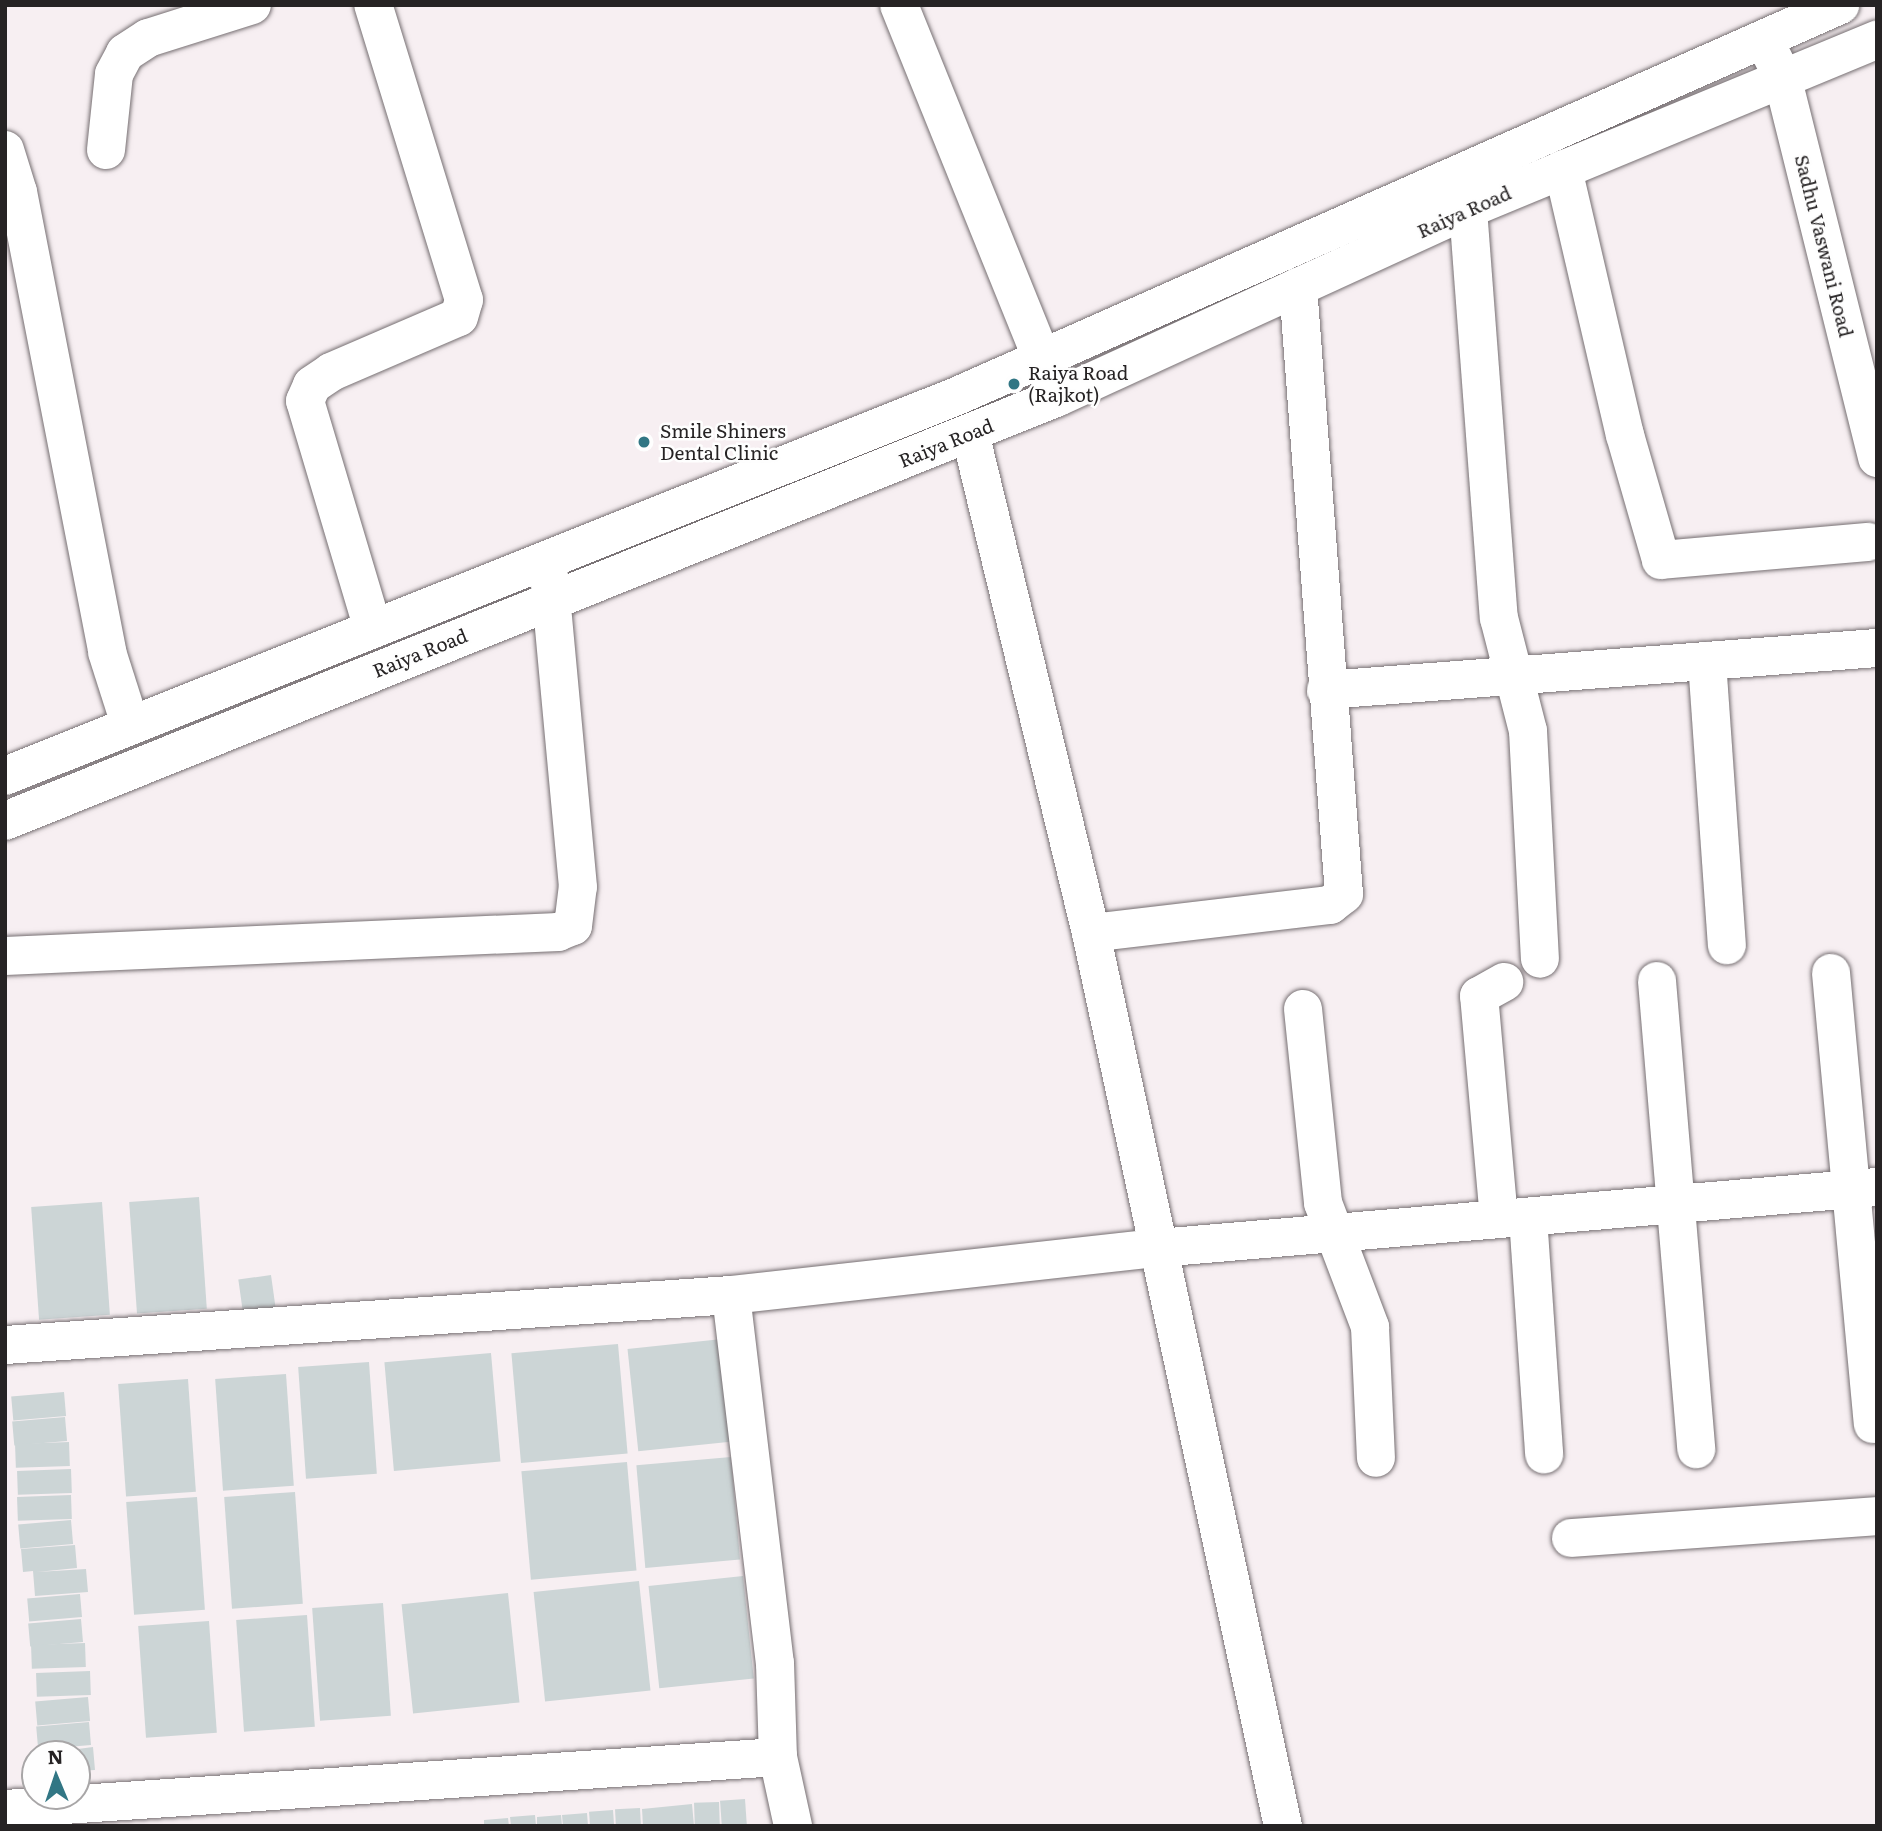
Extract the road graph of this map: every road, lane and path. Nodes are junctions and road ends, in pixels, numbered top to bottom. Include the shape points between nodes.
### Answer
1 (252, 5) edge
2 (373, 5) edge
3 (899, 5) edge
4 (1840, 5) edge
5 (1763, 37) junction
6 (1877, 40) edge
7 (1782, 76) junction
8 (5, 150) edge
9 (106, 150) dead end
10 (1563, 169) junction
11 (1468, 209) junction
12 (1298, 287) junction
13 (1041, 360) junction
14 (1058, 397) junction
15 (970, 433) junction
16 (1874, 440) edge
17 (1867, 542) dead end
18 (546, 561) junction
19 (553, 600) junction
20 (373, 629) junction
21 (1877, 648) edge
22 (1707, 661) junction
23 (1513, 676) junction
24 (1326, 690) junction
25 (130, 724) junction
26 (5, 776) edge
27 (5, 821) edge
28 (1091, 933) junction
29 (1727, 945) dead end
30 (5, 956) edge
31 (1540, 959) dead end
32 (1831, 973) dead end
33 (1657, 981) dead end
34 (1504, 982) dead end
35 (1303, 1009) dead end
36 (1864, 1188) edge
37 (1677, 1203) junction
38 (1514, 1218) junction
39 (1332, 1233) junction
40 (1158, 1248) junction
41 (731, 1295) junction
42 (5, 1345) edge
43 (1873, 1424) dead end
44 (1696, 1449) dead end
45 (1544, 1454) dead end
46 (1376, 1458) dead end
47 (1877, 1516) edge
48 (1571, 1538) dead end
49 (778, 1757) junction
50 (5, 1809) edge
51 (793, 1826) edge
52 (1283, 1826) edge

1 - 9 street via 148,38 125,53 114,74
2 - 20 street via 464,300 459,317 331,372 312,385 305,401
3 - 13 street
4 - 5 street, Raiya Road
5 - 7 street, Sadhu Vaswani Road
5 - 13 street, Raiya Road
6 - 7 street, Raiya Road
7 - 10 street, Raiya Road
7 - 16 street, Sadhu Vaswani Road
8 - 25 street via 18,192 107,652
10 - 11 street, Raiya Road
10 - 17 street via 1625,435 1661,560
11 - 12 street, Raiya Road
11 - 23 street via 1499,618
12 - 14 street, Raiya Road
12 - 24 street
13 - 14 street
13 - 18 street, Raiya Road
14 - 15 street, Raiya Road
15 - 19 street, Raiya Road
15 - 28 street
18 - 19 street
18 - 20 street, Raiya Road
19 - 27 street, Raiya Road
19 - 30 street via 578,887 573,926 558,932
20 - 25 street, Raiya Road
21 - 22 street
22 - 23 street
22 - 29 street
23 - 24 street
23 - 31 street via 1528,731
24 - 28 street via 1344,894 1330,905
25 - 26 street, Raiya Road
28 - 40 street
32 - 36 street
33 - 37 street
34 - 38 street via 1479,996
35 - 39 street via 1323,1203
36 - 37 street
36 - 43 street
37 - 38 street
37 - 44 street
38 - 39 street
38 - 45 street
39 - 40 street
39 - 46 street via 1370,1327
40 - 41 street
40 - 52 street
41 - 42 street
41 - 49 street via 775,1664
47 - 48 street
49 - 50 street
49 - 51 street

